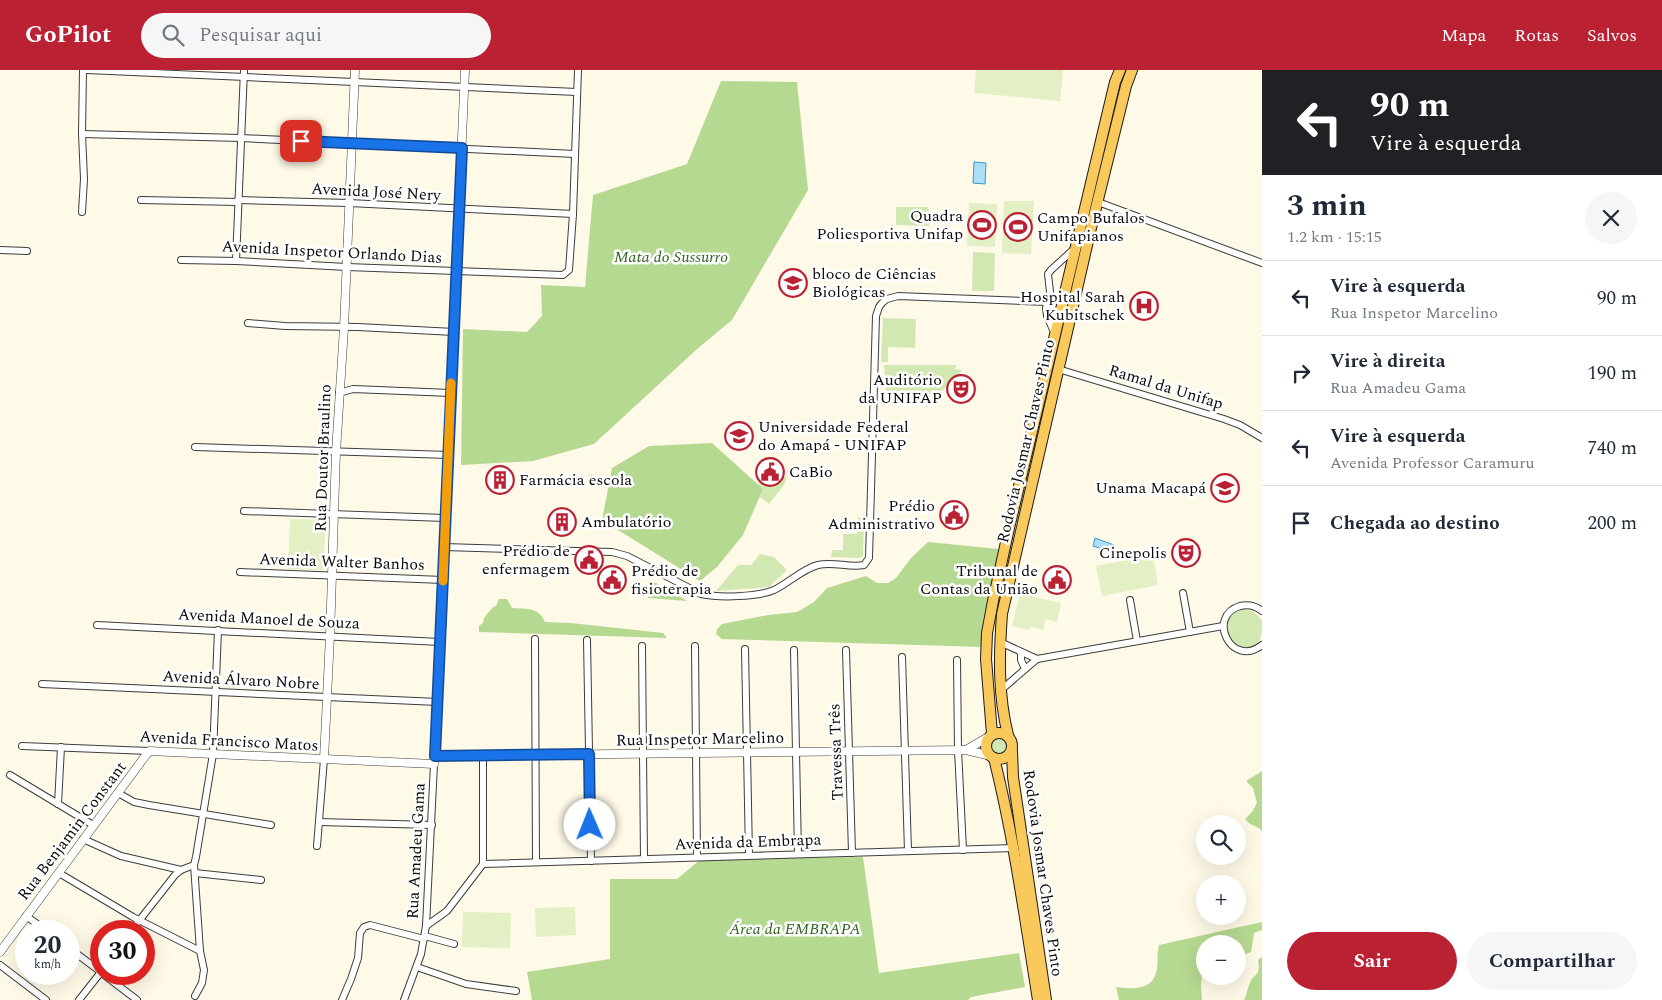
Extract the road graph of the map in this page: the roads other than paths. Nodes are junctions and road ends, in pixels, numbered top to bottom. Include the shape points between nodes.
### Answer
1 (85, 70) edge
2 (355, 70) edge
3 (465, 70) edge
4 (578, 70) edge
5 (1120, 70) edge
6 (1132, 70) edge
7 (244, 74) edge
8 (354, 81) junction
9 (464, 86) junction
10 (577, 92) junction
11 (82, 134) junction
12 (241, 138) junction
13 (351, 143) junction
14 (462, 148) junction
15 (574, 154) junction
16 (141, 200) dead end
17 (238, 201) junction
18 (1098, 202) junction
19 (349, 203) junction
20 (459, 210) junction
21 (82, 212) dead end
22 (573, 214) junction
23 (1077, 246) junction
24 (0, 250) edge
25 (27, 251) dead end
26 (181, 260) dead end
27 (236, 261) junction
28 (1262, 263) edge
29 (347, 267) junction
30 (457, 272) junction
31 (1046, 302) junction
32 (248, 323) dead end
33 (344, 328) junction
34 (454, 332) junction
35 (1056, 335) junction
36 (1058, 369) junction
37 (339, 392) junction
38 (451, 393) junction
39 (1262, 438) edge
40 (195, 447) dead end
41 (336, 452) junction
42 (449, 455) junction
43 (244, 511) dead end
44 (334, 514) junction
45 (445, 518) junction
46 (444, 547) junction
47 (240, 572) dead end
48 (332, 576) junction
49 (443, 580) junction
50 (1184, 593) dead end
51 (1130, 600) dead end
52 (1262, 612) edge
53 (97, 625) dead end
54 (1224, 626) junction
55 (218, 630) junction
56 (1190, 632) junction
57 (330, 636) junction
58 (536, 639) dead end
59 (587, 640) dead end
60 (1137, 641) junction
61 (440, 642) junction
62 (1000, 642) junction
63 (642, 646) dead end
64 (695, 646) dead end
65 (1262, 646) edge
66 (745, 649) dead end
67 (794, 650) dead end
68 (846, 650) dead end
69 (1021, 652) junction
70 (902, 657) dead end
71 (1037, 659) junction
72 (957, 660) dead end
73 (1025, 669) junction
74 (42, 684) dead end
75 (1001, 690) junction
76 (216, 692) junction
77 (327, 697) junction
78 (438, 702) junction
79 (991, 736) junction
80 (1008, 736) junction
81 (22, 746) dead end
82 (61, 747) junction
83 (905, 750) junction
84 (962, 750) junction
85 (1012, 750) junction
86 (149, 751) junction
87 (849, 751) junction
88 (747, 752) junction
89 (796, 752) junction
90 (643, 753) junction
91 (696, 753) junction
92 (214, 754) junction
93 (589, 754) junction
94 (483, 755) junction
95 (536, 755) junction
96 (993, 757) junction
97 (324, 759) junction
98 (435, 760) junction
99 (10, 775) dead end
100 (118, 793) junction
101 (58, 804) junction
102 (204, 814) junction
103 (319, 822) junction
104 (271, 825) dead end
105 (432, 825) junction
106 (93, 826) junction
107 (82, 839) junction
108 (317, 846) dead end
109 (1014, 848) junction
110 (962, 850) junction
111 (908, 851) junction
112 (852, 853) junction
113 (798, 854) junction
114 (749, 855) junction
115 (697, 858) junction
116 (644, 859) junction
117 (591, 861) junction
118 (536, 862) junction
119 (483, 864) junction
120 (194, 865) junction
121 (181, 870) junction
122 (59, 873) junction
123 (195, 873) junction
124 (261, 880) dead end
125 (26, 916) junction
126 (32, 920) edge
127 (140, 920) joint
128 (426, 926) junction
129 (155, 928) edge
130 (424, 937) junction
131 (454, 944) dead end
132 (200, 951) junction
133 (0, 952) edge
134 (0, 965) edge
135 (417, 967) junction
136 (91, 985) edge
137 (118, 985) edge
138 (516, 991) dead end
139 (195, 996) dead end
140 (46, 1000) edge
141 (79, 1000) edge
142 (137, 1000) edge
143 (342, 1000) edge
144 (404, 1000) edge
145 (1038, 1000) edge
146 (1046, 1000) edge

1 - 7 street
1 - 11 street
2 - 8 street, Rua Doutor Braulino
3 - 9 street, Rua Amadeu Gama
4 - 10 street
5 - 23 main road, Rodovia Josmar Chaves Pinto
6 - 18 main road, Rodovia Josmar Chaves Pinto
7 - 8 street
7 - 12 street
8 - 9 street
8 - 13 street, Rua Doutor Braulino
9 - 10 street
9 - 14 street, Rua Amadeu Gama
10 - 15 street
11 - 12 street
11 - 21 street
12 - 13 street
12 - 17 street
13 - 14 street
13 - 19 street, Rua Doutor Braulino
14 - 15 street
14 - 20 street, Rua Amadeu Gama
15 - 22 street
16 - 17 street, Avenida José Nery
17 - 19 street, Avenida José Nery
17 - 27 street
18 - 28 street
18 - 36 main road, Rodovia Josmar Chaves Pinto
19 - 20 street, Avenida José Nery
19 - 29 street, Rua Doutor Braulino
20 - 22 street, Avenida José Nery
20 - 30 street, Rua Amadeu Gama
22 - 30 street, Avenida Inspetor Orlando Dias via 569,270 563,275
23 - 31 street via 1048,274 1050,292
23 - 35 main road, Rodovia Josmar Chaves Pinto
24 - 25 street
26 - 27 street, Avenida Inspetor Orlando Dias
27 - 29 street, Avenida Inspetor Orlando Dias
29 - 30 street, Avenida Inspetor Orlando Dias
29 - 33 street, Rua Doutor Braulino
30 - 34 street, Rua Amadeu Gama
31 - 35 street via 1047,316
31 - 46 street via 898,296 887,299 879,307 874,357 869,558 864,565 816,565 770,592 714,596 702,594 627,556 612,552
32 - 33 street
33 - 34 street
33 - 37 street, Rua Doutor Braulino
34 - 38 street, Rua Amadeu Gama
35 - 79 main road, Rodovia Josmar Chaves Pinto via 987,633
36 - 39 street, Ramal da Unifap via 1224,418
36 - 62 main road, Rodovia Josmar Chaves Pinto via 1002,614
37 - 38 street via 353,389
37 - 41 street, Rua Doutor Braulino
38 - 42 street, Rua Amadeu Gama
40 - 41 street
41 - 42 street
41 - 44 street, Rua Doutor Braulino
42 - 45 street, Rua Amadeu Gama
43 - 44 street
44 - 45 street
44 - 48 street, Rua Doutor Braulino
45 - 46 street, Rua Amadeu Gama
46 - 49 street, Rua Amadeu Gama
47 - 48 street, Avenida Walter Banhos
48 - 49 street, Avenida Walter Banhos
48 - 57 street, Rua Doutor Braulino
49 - 61 street, Rua Amadeu Gama
50 - 56 street
51 - 60 street
52 - 54 street via 1251,606 1238,607 1228,614
53 - 55 street, Avenida Manoel de Souza
54 - 56 street
54 - 65 street via 1226,638 1238,649 1250,651
55 - 57 street, Avenida Manoel de Souza
55 - 76 street
56 - 60 street
57 - 61 street, Avenida Manoel de Souza
57 - 77 street, Rua Doutor Braulino
58 - 95 street
59 - 93 street
60 - 71 street
61 - 78 street, Rua Amadeu Gama
62 - 69 street
62 - 75 main road, Rodovia Josmar Chaves Pinto
63 - 90 street
64 - 91 street
66 - 88 street
67 - 89 street
68 - 87 street, Travessa Três
69 - 71 street
69 - 73 street
70 - 83 street
71 - 73 street
72 - 84 street
73 - 75 street
74 - 76 street, Avenida Álvaro Nobre
75 - 80 main road, Rodovia Josmar Chaves Pinto
76 - 77 street, Avenida Álvaro Nobre
76 - 92 street
77 - 78 street, Avenida Álvaro Nobre
77 - 97 street, Rua Doutor Braulino
78 - 98 street, Rua Amadeu Gama
79 - 80 main road via 1000,733
79 - 84 street
79 - 96 main road, Rodovia Josmar Chaves Pinto via 986,747
80 - 85 main road, Rodovia Josmar Chaves Pinto
81 - 82 street, Avenida Francisco Matos
82 - 86 street, Avenida Francisco Matos
82 - 101 street
83 - 84 street, Rua Inspetor Marcelino
83 - 87 street, Rua Inspetor Marcelino
83 - 111 street
84 - 96 street, Rua Inspetor Marcelino
84 - 110 street
85 - 96 main road, Rodovia Josmar Chaves Pinto via 1004,759
85 - 146 main road, Rodovia Josmar Chaves Pinto via 1013,777
86 - 92 street, Avenida Francisco Matos
86 - 100 street, Rua Benjamin Constant
87 - 89 street, Rua Inspetor Marcelino
87 - 112 street, Travessa Três
88 - 89 street, Rua Inspetor Marcelino
88 - 91 street, Rua Inspetor Marcelino
88 - 114 street
89 - 113 street
90 - 91 street, Rua Inspetor Marcelino
90 - 93 street, Rua Inspetor Marcelino
90 - 116 street
91 - 115 street
92 - 97 street, Avenida Francisco Matos
92 - 102 street
93 - 95 street, Rua Inspetor Marcelino
93 - 117 street
94 - 95 street, Rua Inspetor Marcelino
94 - 98 street, Rua Inspetor Marcelino
94 - 119 street
95 - 118 street
96 - 109 main road, Rodovia Josmar Chaves Pinto
97 - 98 street, Avenida Francisco Matos
97 - 103 street, Rua Doutor Braulino
98 - 105 street, Rua Amadeu Gama
99 - 101 street
100 - 102 street via 138,803
100 - 106 street, Rua Benjamin Constant
101 - 106 street
102 - 104 street
102 - 120 street
103 - 105 street
103 - 108 street, Rua Doutor Braulino
105 - 128 street, Rua Amadeu Gama
106 - 107 street, Rua Benjamin Constant
107 - 121 street via 121,856
107 - 122 street, Rua Benjamin Constant
109 - 110 street, Avenida da Embrapa
109 - 145 main road, Rodovia Josmar Chaves Pinto
110 - 111 street, Avenida da Embrapa
111 - 112 street, Avenida da Embrapa
112 - 113 street, Avenida da Embrapa
113 - 114 street, Avenida da Embrapa
114 - 115 street, Avenida da Embrapa
115 - 116 street, Avenida da Embrapa
116 - 117 street, Avenida da Embrapa
117 - 118 street, Avenida da Embrapa
118 - 119 street, Avenida da Embrapa
119 - 128 street via 447,911
120 - 121 street
120 - 123 street
121 - 127 street
122 - 125 street, Rua Benjamin Constant
122 - 127 street
123 - 124 street
123 - 132 street
125 - 126 street
125 - 133 street, Rua Benjamin Constant
128 - 130 street, Rua Amadeu Gama
129 - 132 street
130 - 131 street
130 - 135 street, Rua Amadeu Gama
130 - 143 street via 367,926 360,933 358,958
132 - 139 street via 203,975
134 - 140 street
135 - 138 street via 466,984
135 - 144 street, Rua Amadeu Gama
136 - 141 street
137 - 142 street

